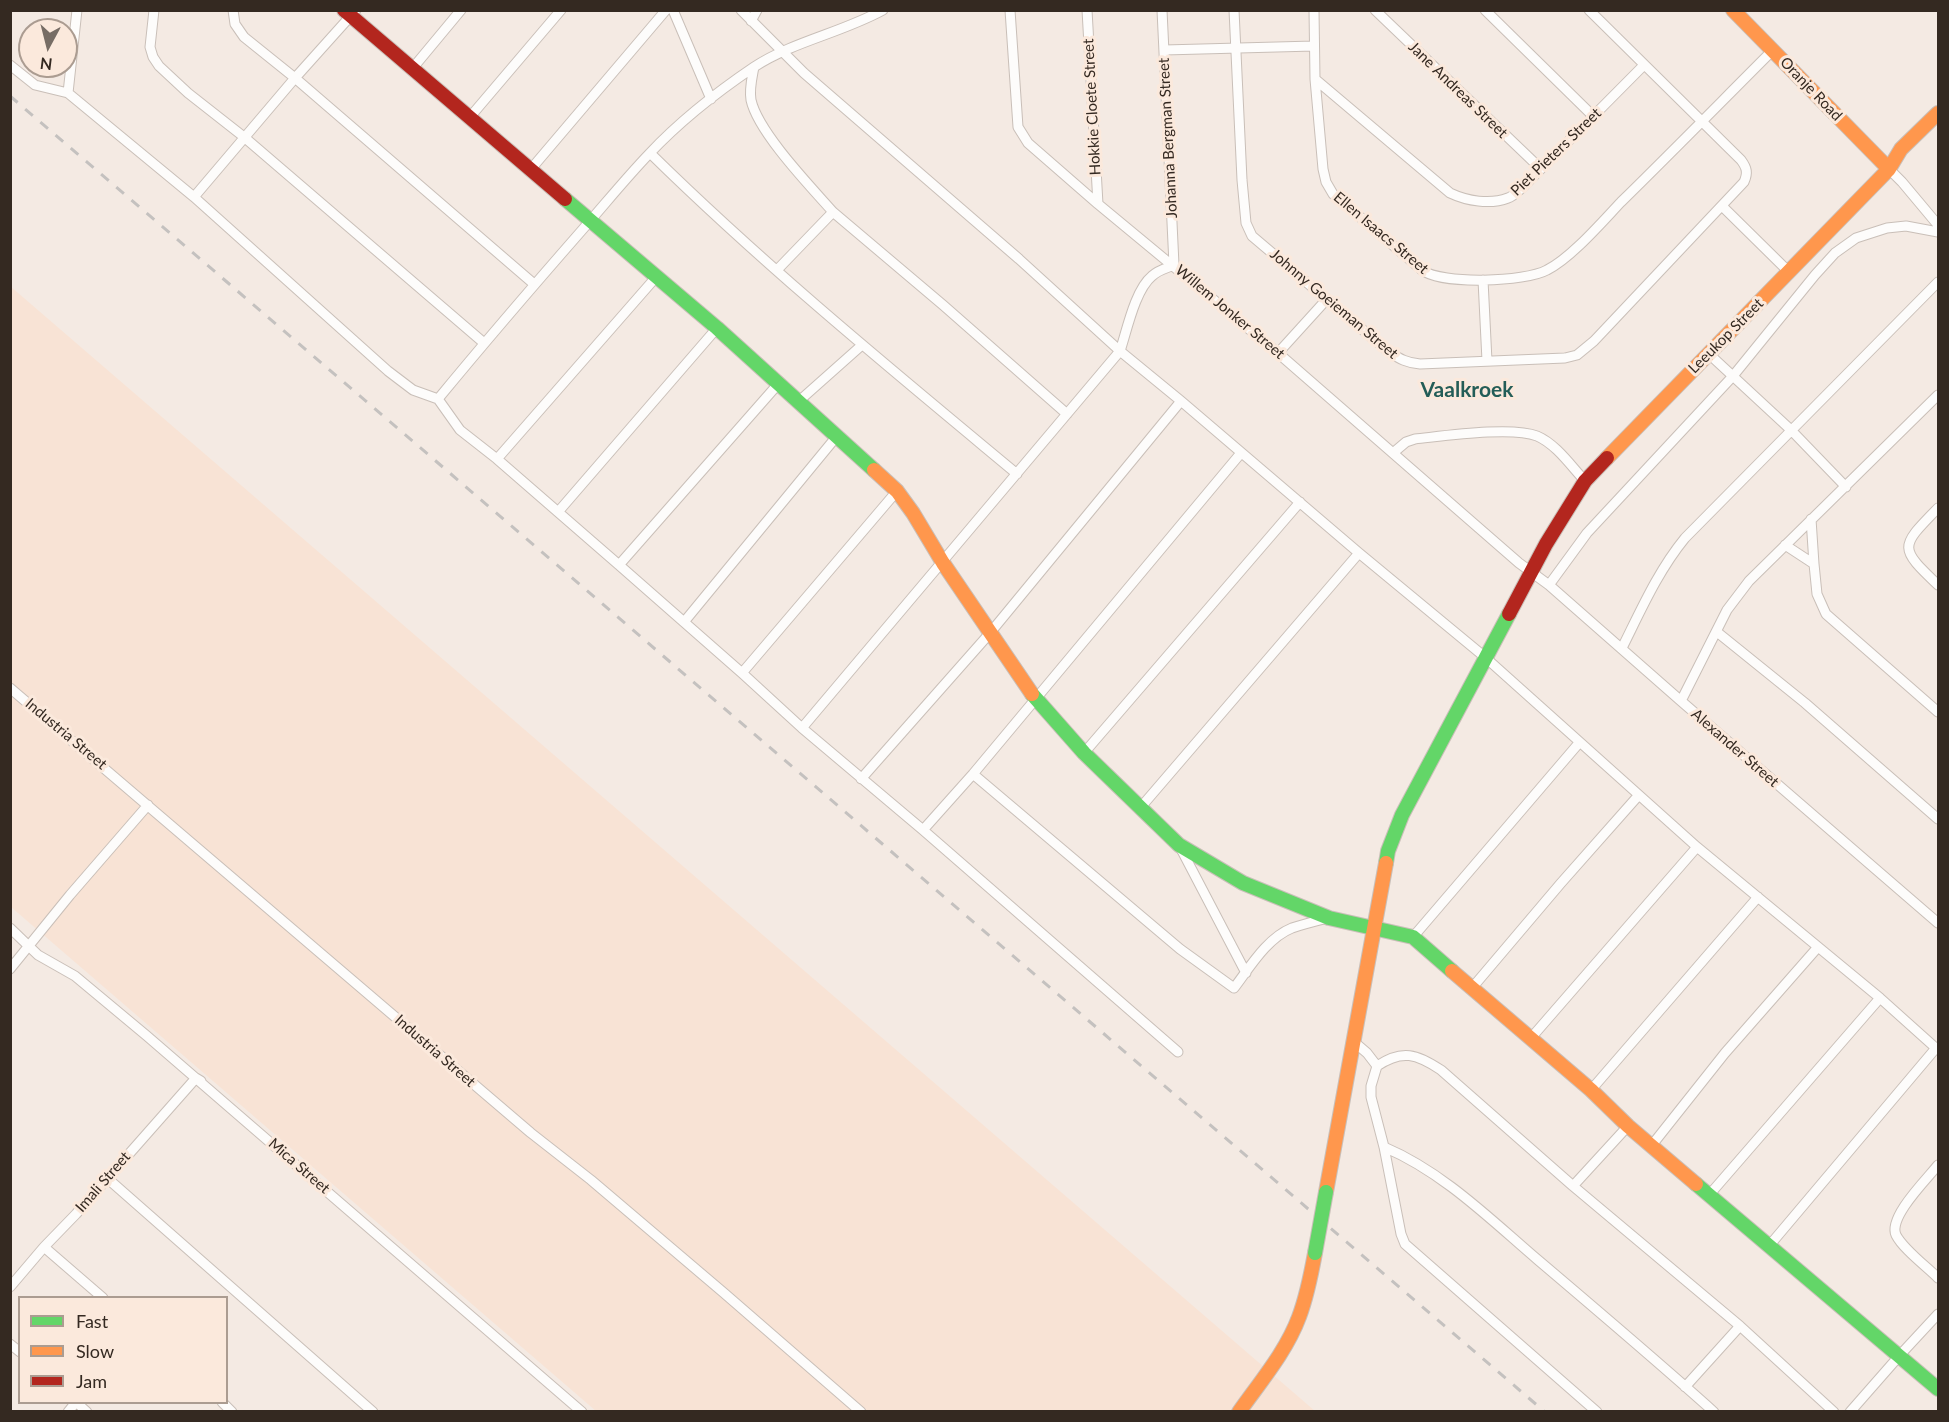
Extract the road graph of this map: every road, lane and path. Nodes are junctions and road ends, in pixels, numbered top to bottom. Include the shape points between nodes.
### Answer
1 (77, 10) edge
2 (154, 10) edge
3 (233, 10) edge
4 (461, 10) edge
5 (561, 10) edge
6 (666, 10) edge
7 (673, 10) edge
8 (741, 10) edge
9 (757, 10) edge
10 (883, 10) edge
11 (1010, 10) edge
12 (1087, 10) edge
13 (1162, 10) edge
14 (1234, 10) edge
15 (1314, 10) edge
16 (1375, 10) edge
17 (1485, 10) edge
18 (1589, 10) edge
19 (1733, 10) edge
20 (350, 12) edge
21 (751, 21) junction
22 (1314, 46) junction
23 (1236, 47) junction
24 (1164, 50) junction
25 (1773, 50) junction
26 (781, 52) junction
27 (10, 65) edge
28 (1644, 65) junction
29 (754, 67) junction
30 (412, 69) junction
31 (295, 78) junction
32 (1316, 80) junction
33 (68, 93) junction
34 (711, 99) junction
35 (1938, 113) edge
36 (1593, 116) junction
37 (470, 117) junction
38 (1703, 121) junction
39 (244, 137) junction
40 (650, 153) junction
41 (531, 169) junction
42 (1540, 169) junction
43 (1889, 169) junction
44 (194, 197) junction
45 (1098, 204) junction
46 (1722, 206) junction
47 (833, 212) junction
48 (591, 220) junction
49 (1938, 225) edge
50 (1938, 232) edge
51 (1174, 265) junction
52 (777, 270) junction
53 (1789, 272) junction
54 (657, 276) junction
55 (1482, 280) junction
56 (1938, 282) edge
57 (534, 284) junction
58 (1327, 299) junction
59 (717, 328) junction
60 (484, 343) junction
61 (862, 345) junction
62 (1120, 351) junction
63 (1278, 353) junction
64 (1709, 354) junction
65 (1487, 361) junction
66 (1733, 376) junction
67 (779, 382) junction
68 (1938, 394) edge
69 (438, 399) junction
70 (1181, 400) junction
71 (799, 401) junction
72 (1067, 414) junction
73 (1791, 430) junction
74 (837, 436) junction
75 (1241, 453) junction
76 (1393, 453) junction
77 (497, 459) junction
78 (1017, 474) junction
79 (1585, 481) junction
80 (1846, 487) junction
81 (897, 491) junction
82 (1300, 502) junction
83 (1938, 508) edge
84 (558, 512) junction
85 (1811, 519) junction
86 (1785, 545) junction
87 (1359, 553) junction
88 (943, 563) junction
89 (1814, 564) junction
90 (619, 565) junction
91 (1532, 573) junction
92 (1549, 585) junction
93 (1938, 585) edge
94 (684, 622) junction
95 (1717, 632) junction
96 (990, 633) junction
97 (1622, 648) junction
98 (1486, 658) junction
99 (742, 673) junction
100 (10, 688) edge
101 (1035, 698) junction
102 (1681, 701) junction
103 (1938, 712) edge
104 (802, 729) junction
105 (1579, 743) junction
106 (1084, 753) junction
107 (973, 774) junction
108 (861, 778) junction
109 (1638, 796) junction
110 (148, 805) junction
111 (1141, 807) junction
112 (1938, 819) edge
113 (923, 830) junction
114 (1179, 844) junction
115 (1697, 847) junction
116 (1758, 897) junction
117 (1329, 918) junction
118 (1938, 923) edge
119 (1374, 927) junction
120 (10, 928) edge
121 (1413, 937) junction
122 (28, 946) junction
123 (1818, 947) junction
124 (10, 969) edge
125 (1246, 973) junction
126 (1472, 988) junction
127 (1880, 998) junction
128 (1531, 1038) junction
129 (1353, 1041) junction
130 (1937, 1049) edge
131 (1178, 1052) dead end
132 (1377, 1066) junction
133 (196, 1078) junction
134 (1591, 1090) junction
135 (1628, 1126) junction
136 (1652, 1145) junction
137 (1384, 1147) junction
138 (1938, 1165) edge
139 (107, 1178) junction
140 (1573, 1186) junction
141 (1710, 1194) junction
142 (1769, 1246) junction
143 (44, 1247) junction
144 (1938, 1278) edge
145 (10, 1287) edge
146 (101, 1296) edge
147 (1938, 1314) edge
148 (1740, 1326) junction
149 (1900, 1355) junction
150 (1685, 1387) junction
151 (1938, 1389) edge
152 (570, 1408) edge
153 (1853, 1410) edge
154 (373, 1412) edge
155 (582, 1412) edge
156 (861, 1412) edge
157 (1239, 1412) edge
158 (1598, 1412) edge
159 (1714, 1412) edge
160 (1834, 1412) edge

1 - 33 street
2 - 39 street via 150,47 155,60 188,93
3 - 31 street via 234,24 241,34
4 - 30 street
5 - 37 street
6 - 41 street
7 - 34 street
8 - 21 street
9 - 21 street
10 - 26 street
11 - 45 street, Willem Jonker Street via 1020,132
12 - 45 street, Hokkie Cloete Street
13 - 24 street, Johanna Bergman Street
14 - 23 street, Johnny Goeieman Street
15 - 22 street, Ellen Isaacs Street
16 - 42 street, Jane Andreas Street
17 - 36 street
18 - 28 street
19 - 25 street, Oranje Road
20 - 30 street
20 - 31 street
21 - 26 street
22 - 23 street
22 - 32 street, Ellen Isaacs Street
23 - 24 street
23 - 58 street, Johnny Goeieman Street via 1248,228 1252,236
24 - 51 street, Johanna Bergman Street
25 - 38 street, Ellen Isaacs Street
25 - 43 street, Oranje Road
26 - 29 street
26 - 62 street
27 - 33 street via 35,85
28 - 36 street, Piet Pieters Street
28 - 38 street
29 - 34 street
29 - 47 street via 752,99 763,127
30 - 37 street
31 - 39 street
31 - 57 street
32 - 42 street, Piet Pieters Street via 1458,197 1477,201 1507,199
32 - 55 street, Ellen Isaacs Street via 1323,169 1333,194 1426,273 1441,278
33 - 44 street
34 - 40 street
35 - 43 street, Leeukop Street via 1900,149
36 - 42 street, Piet Pieters Street
37 - 41 street
38 - 46 street, Johnny Goeieman Street via 1746,167 1744,182
38 - 55 street, Ellen Isaacs Street via 1552,267 1527,277
39 - 44 street
39 - 60 street
40 - 48 street
40 - 52 street
41 - 48 street
43 - 49 street
43 - 53 street, Leeukop Street
44 - 69 street via 406,386
45 - 51 street, Willem Jonker Street
46 - 53 street
46 - 65 street, Johnny Goeieman Street via 1585,351 1565,358
47 - 52 street
47 - 72 street
48 - 54 street
48 - 57 street
50 - 66 street via 1896,226 1864,234 1844,246 1815,275
51 - 62 street via 1146,281
51 - 63 street, Willem Jonker Street
52 - 61 street
53 - 64 street, Leeukop Street
54 - 59 street
54 - 77 street
55 - 65 street
56 - 73 street
57 - 60 street
58 - 63 street
58 - 65 street, Johnny Goeieman Street via 1401,361
59 - 67 street
59 - 84 street
60 - 69 street
61 - 71 street
61 - 78 street
62 - 70 street
62 - 72 street
63 - 76 street, Willem Jonker Street
64 - 66 street
64 - 79 street, Leeukop Street
66 - 73 street
66 - 92 street via 1587,533
67 - 71 street
67 - 90 street
68 - 80 street
69 - 77 street via 460,430
70 - 75 street
70 - 96 street
71 - 74 street
72 - 78 street
73 - 80 street
73 - 97 street via 1677,548 1653,585
74 - 81 street
74 - 94 street
75 - 82 street
75 - 101 street
76 - 79 street via 1415,439 1505,432 1528,434 1545,441
76 - 91 street, Willem Jonker Street
77 - 84 street
78 - 88 street
79 - 91 street, Leeukop Street
80 - 85 street
81 - 88 street
81 - 99 street
82 - 87 street
82 - 106 street
83 - 93 street via 1915,532 1909,545 1916,562
84 - 90 street
85 - 86 street
85 - 89 street
86 - 89 street
86 - 95 street via 1738,595
87 - 98 street
87 - 111 street
88 - 96 street
88 - 104 street
89 - 103 street via 1817,594 1826,614
90 - 94 street
91 - 92 street, Alexander Street
91 - 98 street, Leeukop Street
92 - 97 street, Alexander Street
94 - 99 street
95 - 102 street
95 - 112 street
96 - 101 street
96 - 108 street
97 - 102 street, Alexander Street
98 - 105 street
98 - 119 street, Leeukop Street via 1394,833
99 - 104 street
100 - 110 street, Industria Street
101 - 106 street
101 - 107 street
102 - 118 street, Alexander Street
104 - 108 street
105 - 109 street
105 - 121 street
106 - 111 street
107 - 113 street
107 - 125 street via 1207,969 1234,988
108 - 113 street
109 - 115 street
109 - 126 street
110 - 122 street
110 - 156 street, Industria Street
111 - 114 street
113 - 131 street
114 - 117 street via 1243,882
114 - 125 street
115 - 116 street
115 - 128 street
116 - 123 street
116 - 134 street
117 - 119 street
117 - 125 street via 1277,936
119 - 121 street
119 - 129 street, Leeukop Street
120 - 122 street, Mica Street
121 - 126 street
122 - 124 street
122 - 133 street, Mica Street via 85,983
123 - 127 street
123 - 136 street via 1725,1053
126 - 128 street
127 - 130 street
127 - 141 street
128 - 134 street
129 - 132 street
129 - 157 street, Leeukop Street, bridge via 1309,1288 1296,1326
130 - 142 street
132 - 137 street via 1371,1097
132 - 140 street via 1390,1057 1407,1055 1427,1061
133 - 139 street, Imali Street
133 - 152 street, Mica Street via 408,1260
134 - 135 street
135 - 136 street
135 - 140 street
136 - 141 street
137 - 150 street via 1438,1176
137 - 158 street via 1405,1244
138 - 144 street via 1897,1217 1895,1226 1904,1245
139 - 143 street, Imali Street
139 - 154 street
140 - 148 street
141 - 142 street
142 - 149 street
143 - 145 street, Imali Street
143 - 146 street
147 - 149 street
148 - 150 street
148 - 160 street
149 - 151 street
149 - 153 street
150 - 159 street
152 - 155 street, Mica Street

